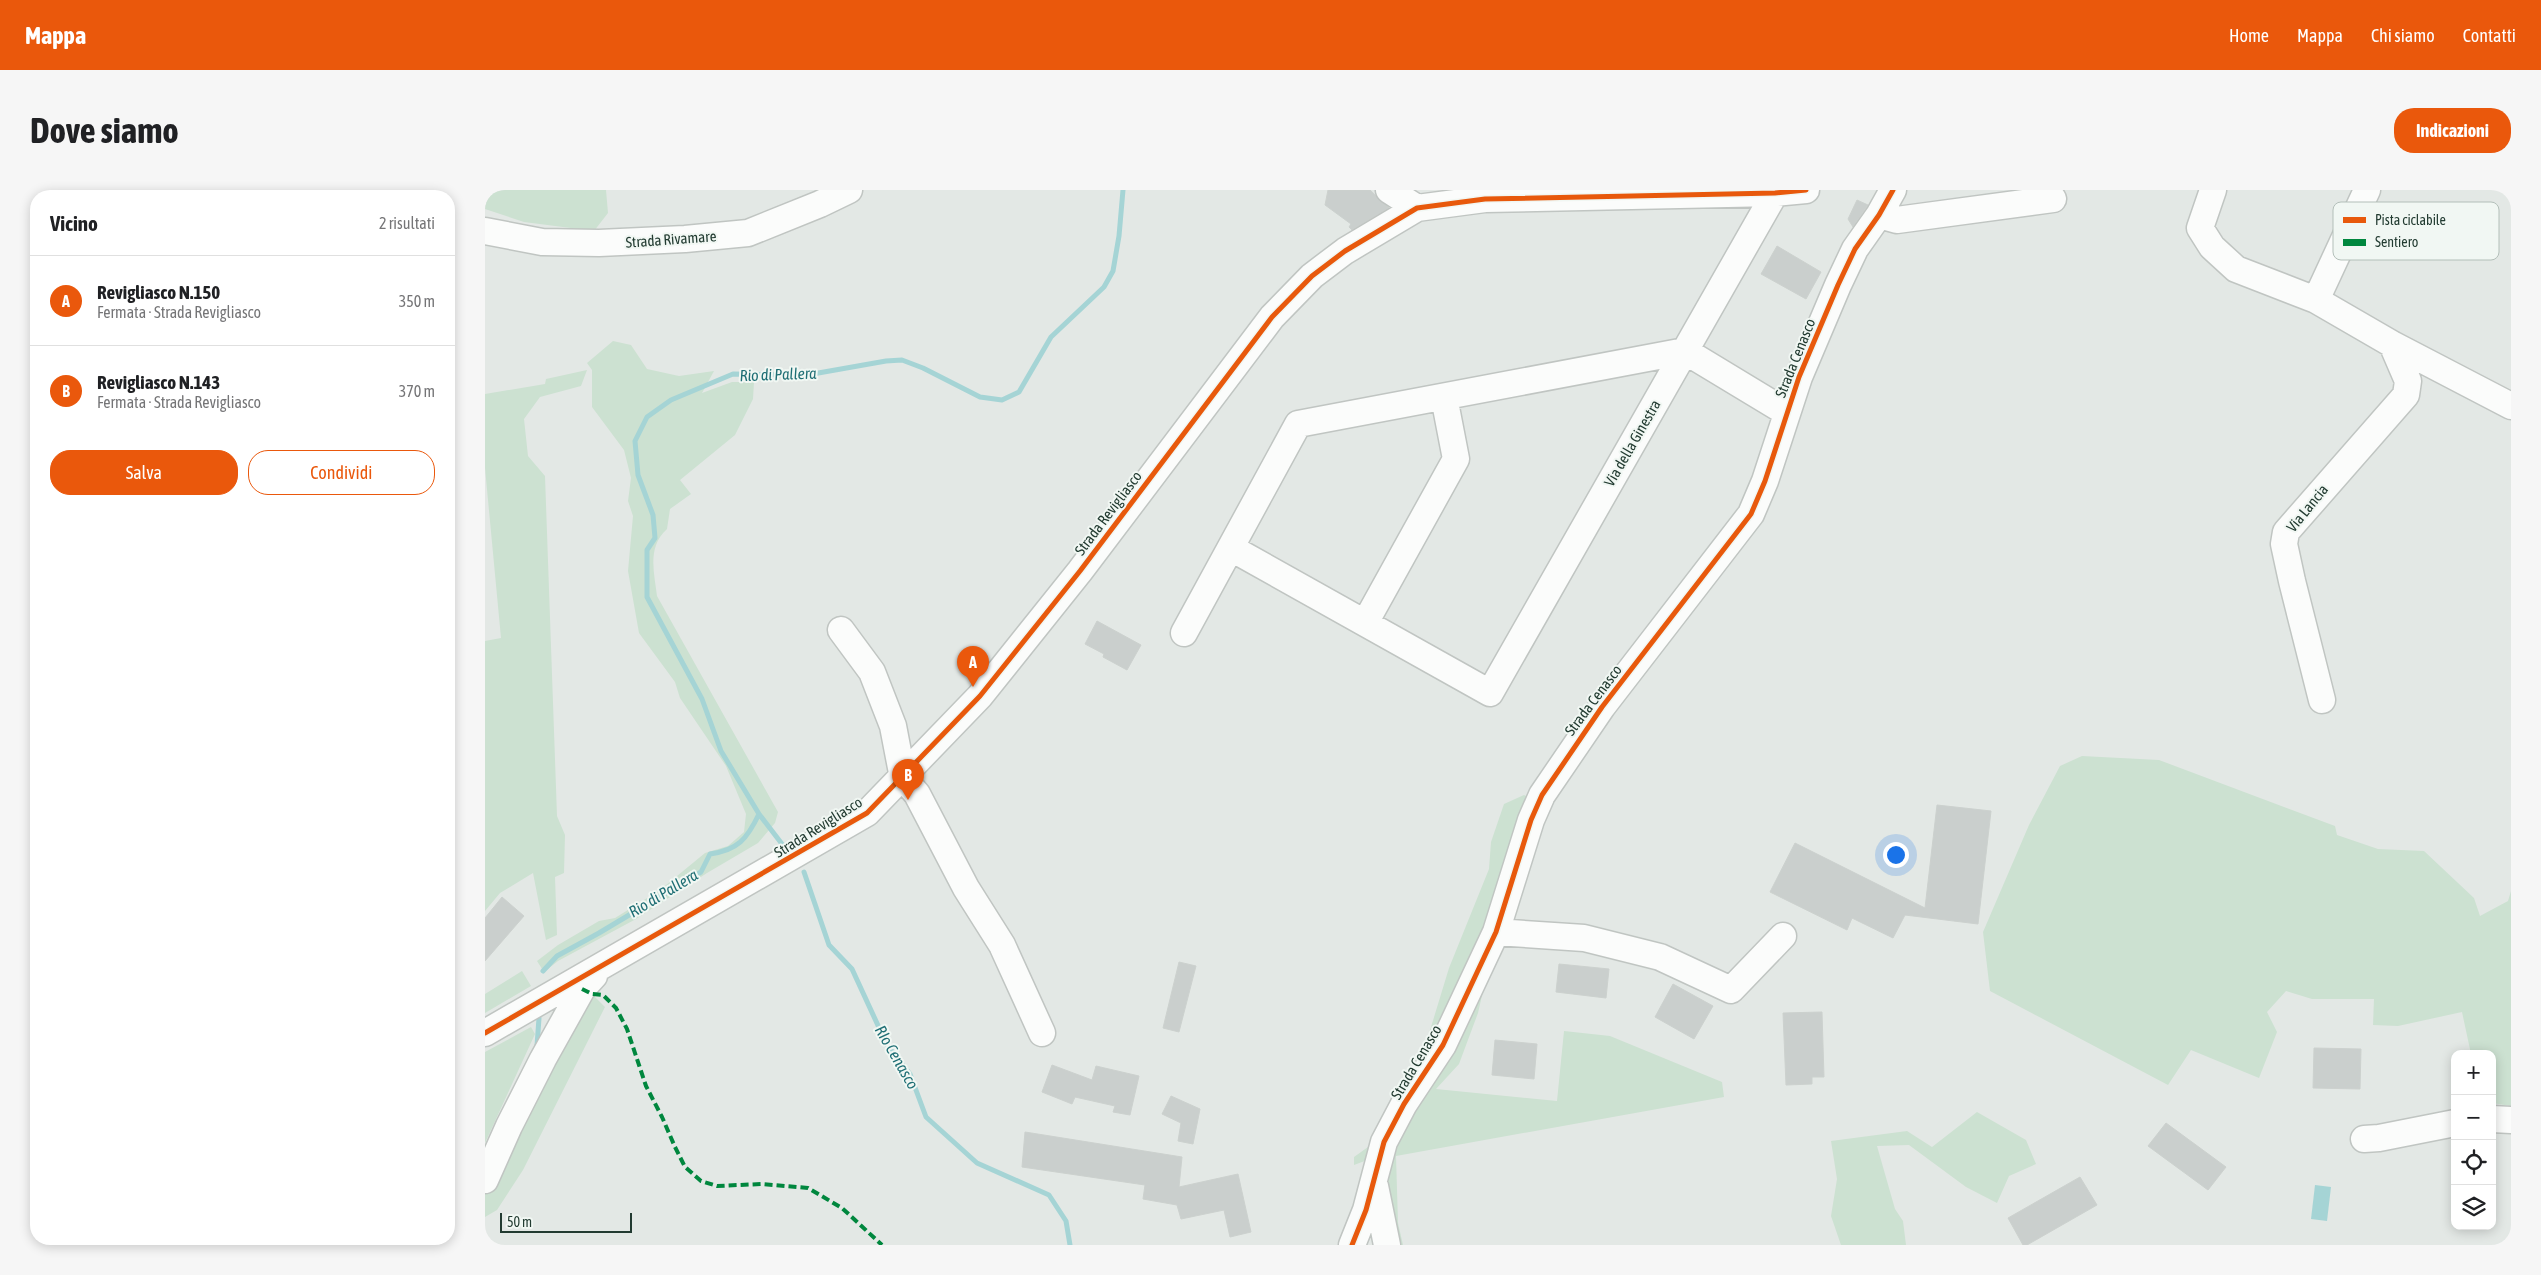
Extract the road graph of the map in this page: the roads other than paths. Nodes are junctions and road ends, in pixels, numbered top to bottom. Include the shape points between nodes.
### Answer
1 (849, 190) edge
2 (1389, 190) edge
3 (1806, 190) edge
4 (1893, 190) edge
5 (2213, 190) edge
6 (2367, 190) edge
7 (1775, 193) junction
8 (2050, 195) edge
9 (2361, 202) edge
10 (1417, 208) junction
11 (1879, 215) junction
12 (485, 231) edge
13 (2335, 260) edge
14 (2316, 300) junction
15 (2392, 344) junction
16 (1685, 351) junction
17 (1444, 397) junction
18 (2511, 406) edge
19 (1786, 412) junction
20 (1231, 548) junction
21 (1365, 623) junction
22 (841, 630) dead end
23 (1183, 633) dead end
24 (2322, 700) dead end
25 (903, 778) junction
26 (1497, 932) junction
27 (1783, 936) dead end
28 (602, 968) junction
29 (485, 1033) edge
30 (1042, 1033) dead end
31 (2496, 1119) edge
32 (2511, 1120) edge
33 (2451, 1124) edge
34 (2364, 1139) dead end
35 (485, 1180) edge
36 (1375, 1181) junction
37 (1352, 1245) edge
38 (1387, 1245) edge

1 - 12 street, Strada Rivamare via 749,233 599,244 542,242
2 - 10 street
3 - 7 street, Strada Revigliasco
4 - 11 street, Strada Cenasco
5 - 14 street via 2200,228 2212,247 2236,269
6 - 9 street
7 - 10 street, Strada Revigliasco via 1485,199
7 - 16 street, Via della Ginestra
8 - 11 street via 1897,220
10 - 25 street, Strada Revigliasco via 1345,251 1312,276 1272,317 980,696
11 - 19 street, Strada Cenasco via 1855,249
13 - 14 street
14 - 15 street
15 - 18 street
15 - 24 street, Via Lancia via 2408,381 2406,395 2286,532 2284,544
16 - 17 street
16 - 19 street
16 - 21 street, Via della Ginestra via 1490,693
17 - 20 street via 1298,424
17 - 21 street via 1456,459
19 - 26 street, Strada Cenasco via 1765,481 1751,514 1602,707 1542,795 1531,820
20 - 21 street
20 - 23 street
22 - 25 street via 871,672 893,726
25 - 28 street, Strada Revigliasco via 867,813
25 - 30 street via 917,794 966,888 1002,945
26 - 27 street via 1584,938 1659,957 1731,990
26 - 36 street, Strada Cenasco via 1443,1045 1383,1142
28 - 29 street, Strada Revigliasco
28 - 35 street via 582,989 509,1126
31 - 32 street
33 - 34 street
36 - 37 street, Strada Cenasco
36 - 38 street

